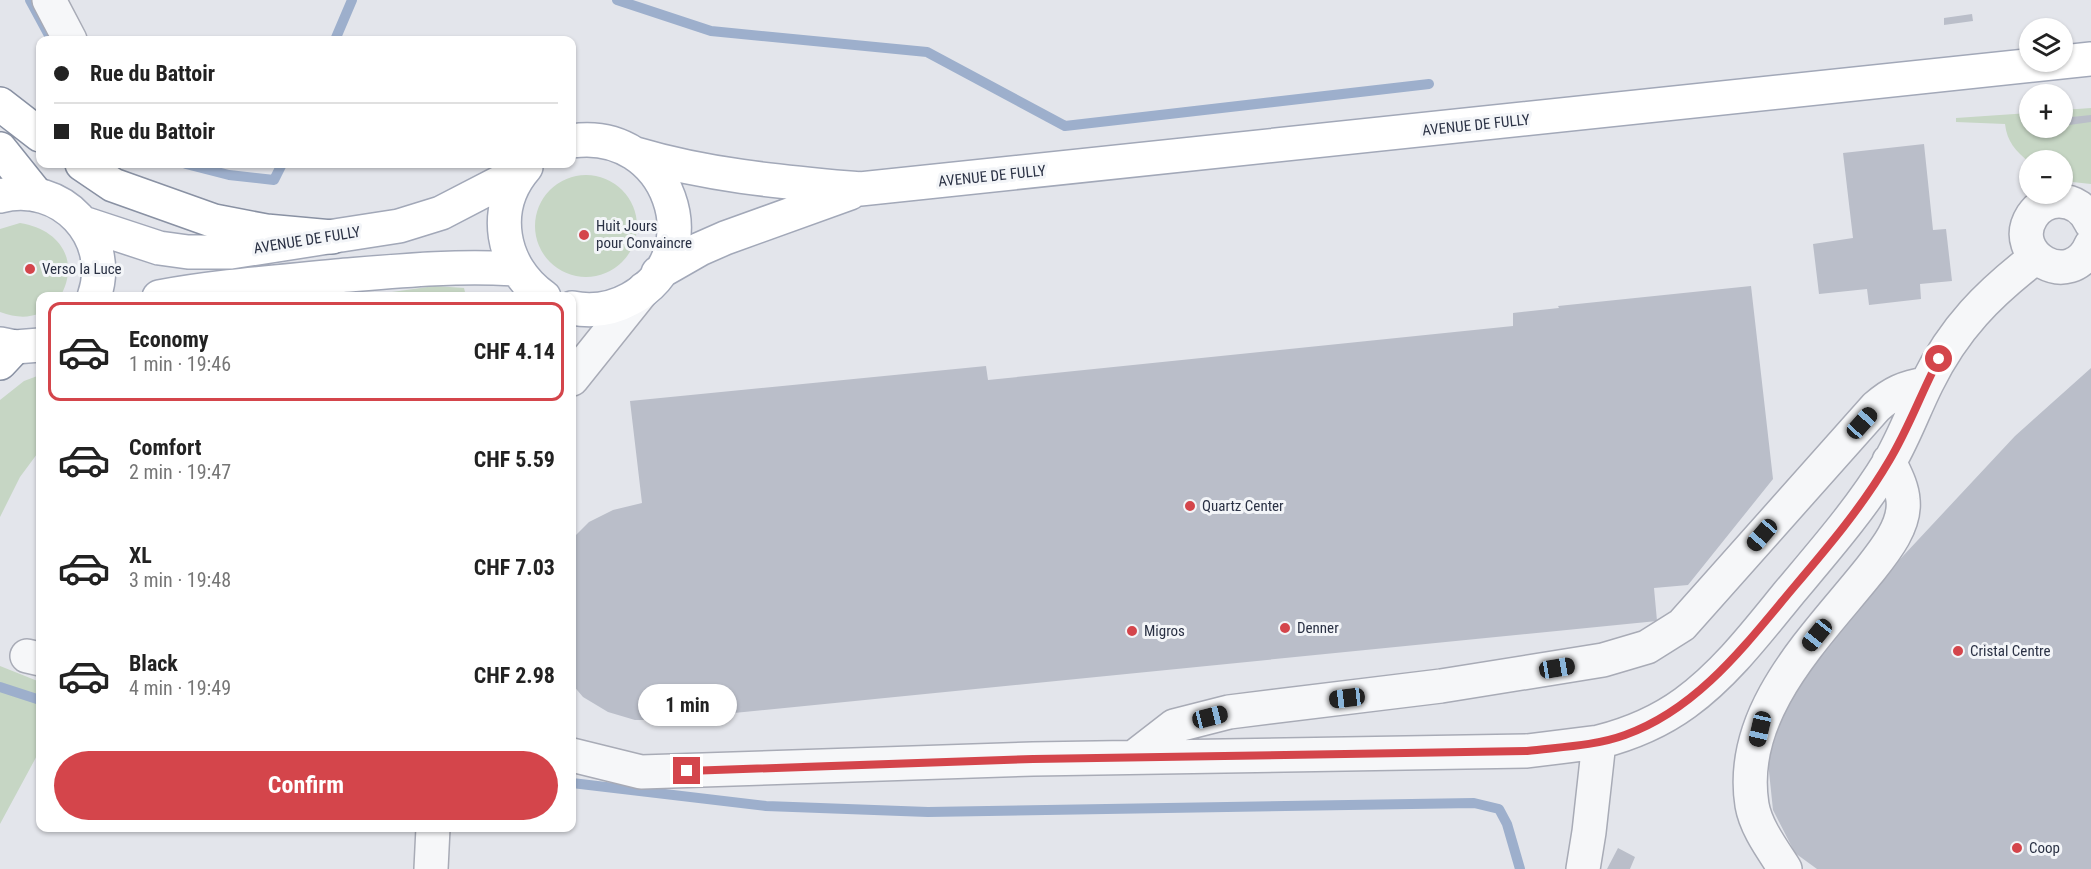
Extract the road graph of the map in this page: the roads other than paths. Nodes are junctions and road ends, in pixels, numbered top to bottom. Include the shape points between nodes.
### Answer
1 (49, 0) edge
2 (68, 36) edge
3 (2091, 59) edge
4 (0, 104) edge
5 (36, 132) edge
6 (576, 141) edge
7 (0, 149) edge
8 (636, 154) junction
9 (88, 168) edge
10 (524, 168) edge
11 (525, 168) edge
12 (860, 189) junction
13 (36, 194) junction
14 (0, 196) edge
15 (2091, 221) edge
16 (83, 223) junction
17 (332, 237) junction
18 (2091, 245) edge
19 (2036, 257) junction
20 (651, 281) junction
21 (533, 288) edge
22 (95, 292) edge
23 (189, 292) edge
24 (576, 308) edge
25 (576, 374) edge
26 (1926, 384) junction
27 (1889, 461) junction
28 (1599, 742) junction
29 (576, 756) edge
30 (1134, 757) junction
31 (432, 832) edge
32 (431, 869) edge
33 (1582, 869) edge
34 (1785, 869) edge

1 - 2 street
3 - 12 main road, AVENUE DE FULLY
4 - 5 main road
6 - 8 main road via 610,142
7 - 13 main road
8 - 12 main road, AVENUE DE FULLY via 736,177
8 - 20 main road via 656,172 672,209 673,236 665,262
9 - 17 main road via 113,185 214,220 266,231
10 - 17 main road, AVENUE DE FULLY via 441,213 399,226
11 - 21 main road via 506,202 504,237
12 - 20 main road, AVENUE DE FULLY via 700,249
13 - 14 main road
13 - 16 main road via 57,201
15 - 19 street via 2071,202 2043,205 2029,220 2027,230 2029,249
16 - 17 main road, AVENUE DE FULLY via 159,248 188,252 231,252
16 - 22 main road via 98,260
18 - 19 street via 2086,256 2068,266 2050,266
19 - 26 street via 1978,306 1955,334
20 - 24 main road, AVENUE DE FULLY via 620,304
20 - 25 street
21 - 23 main road via 480,267 232,285
26 - 27 street
26 - 30 street via 1891,393 1876,407 1682,625 1647,647 1602,660 1453,685 1229,712 1174,726
27 - 28 street via 1858,510 1730,663 1686,703 1655,722 1625,736
27 - 34 street via 1904,502 1898,527 1884,553 1775,693 1760,729 1751,768 1752,806
28 - 30 street via 1527,751
28 - 33 street
29 - 30 street via 641,772
31 - 32 street

